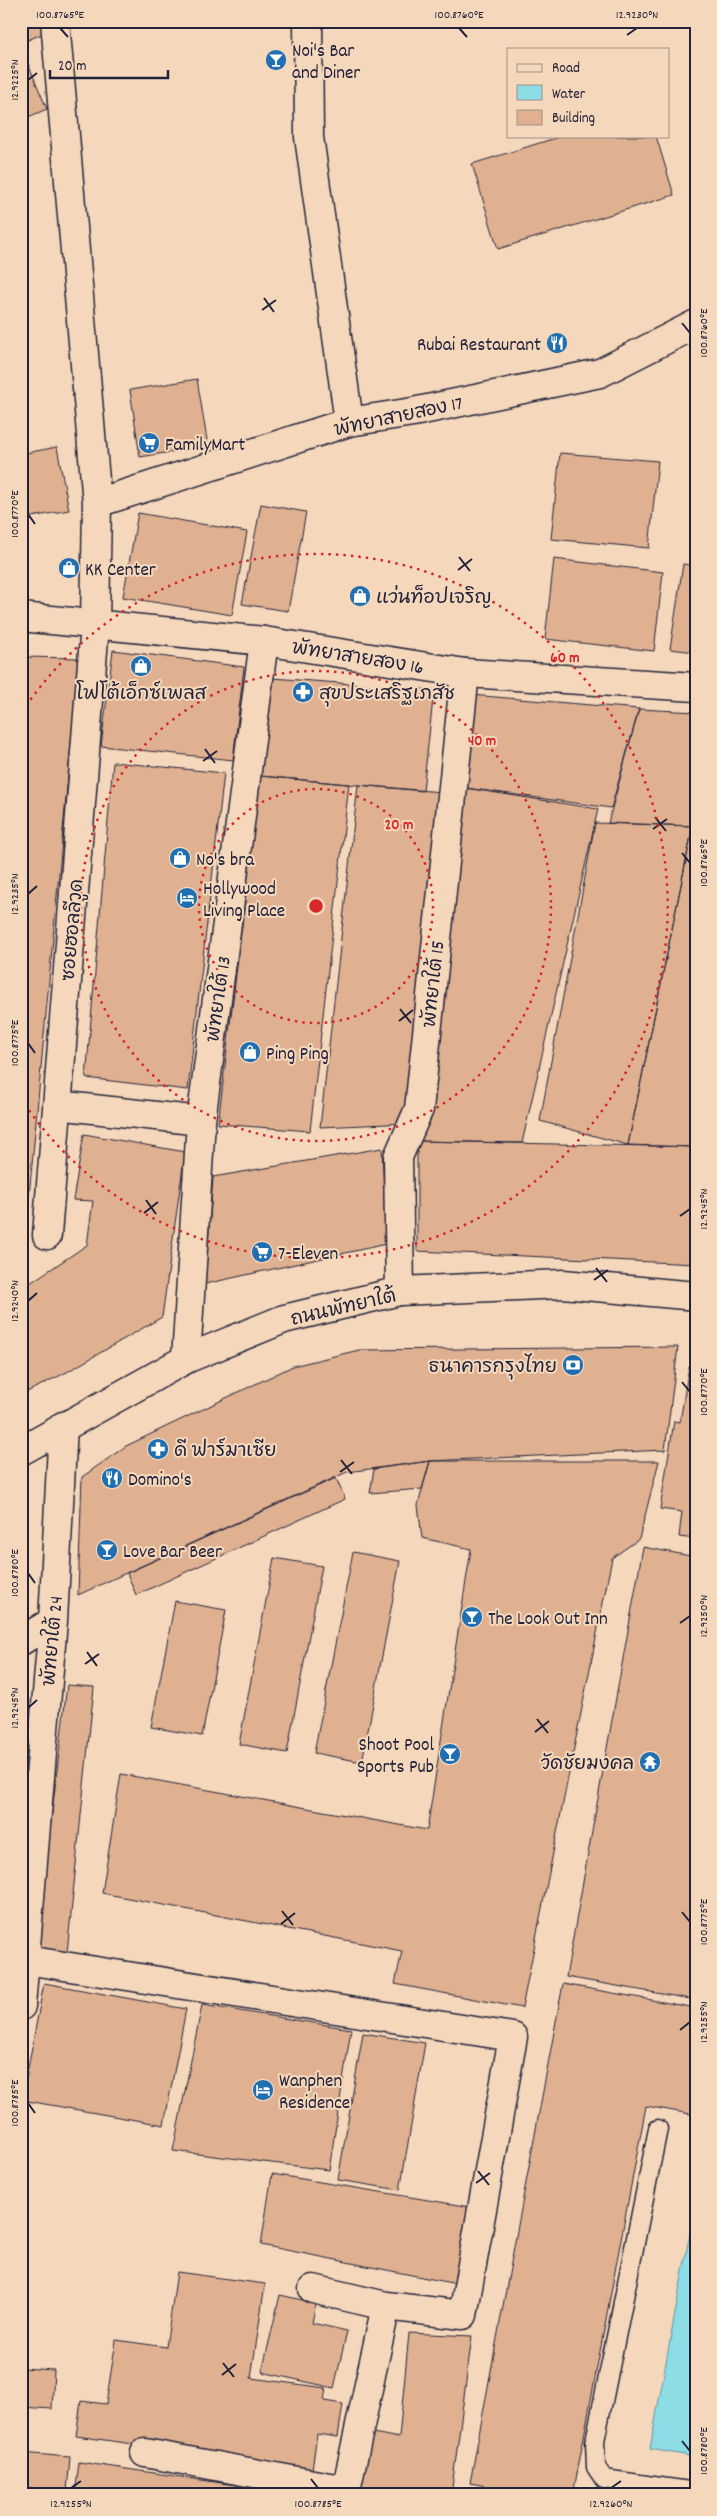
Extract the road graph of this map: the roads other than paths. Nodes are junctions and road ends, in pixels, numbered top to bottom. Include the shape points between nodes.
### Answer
1 (55, 21) edge
2 (308, 21) edge
3 (696, 324) edge
4 (349, 422) junction
5 (97, 503) junction
6 (21, 617) edge
7 (95, 625) junction
8 (264, 641) junction
9 (465, 673) junction
10 (696, 687) edge
11 (57, 1105) junction
12 (200, 1122) junction
13 (47, 1235) dead end
14 (400, 1291) junction
15 (696, 1296) edge
16 (186, 1359) junction
17 (63, 1426) junction
18 (21, 1451) edge
19 (54, 1621) junction
20 (21, 1641) edge
21 (26, 1960) junction
22 (21, 2006) edge
23 (658, 2129) dead end
24 (313, 2289) dead end
25 (386, 2306) junction
26 (145, 2453) dead end
27 (345, 2492) edge
28 (696, 2492) edge

1 - 5 street, ซอยฮอลลีวูด
2 - 4 street via 309,137
3 - 4 street, พัทยาสายสอง 17 via 600,373
4 - 5 street, พัทยาสายสอง 17
5 - 7 street, ซอยฮอลลีวูด
6 - 7 street, พัทยาสายสอง 16
7 - 8 street, พัทยาสายสอง 16
7 - 11 street, ซอยฮอลลีวูด
8 - 9 street, พัทยาสายสอง 16
8 - 12 street, พัทยาใต้ 13
9 - 10 street, พัทยาสายสอง 16
9 - 14 street, พัทยาใต้ 15 via 419,1109 398,1157
11 - 12 street
11 - 13 street, ซอยฮอลลีวูด
12 - 16 street, พัทยาใต้ 13
14 - 15 street, ถนนพัทยาใต้ via 563,1284
14 - 16 street, ถนนพัทยาใต้ via 284,1319
16 - 17 street, ถนนพัทยาใต้
17 - 18 street, ถนนพัทยาใต้
17 - 19 street, พัทยาใต้ 24
19 - 20 street
19 - 21 street, พัทยาใต้ 24
21 - 22 street, พัทยาใต้ 24
21 - 25 street via 513,2037 463,2315
23 - 28 lane via 595,2441 596,2467 604,2480
24 - 25 street
25 - 27 street
26 - 27 street

